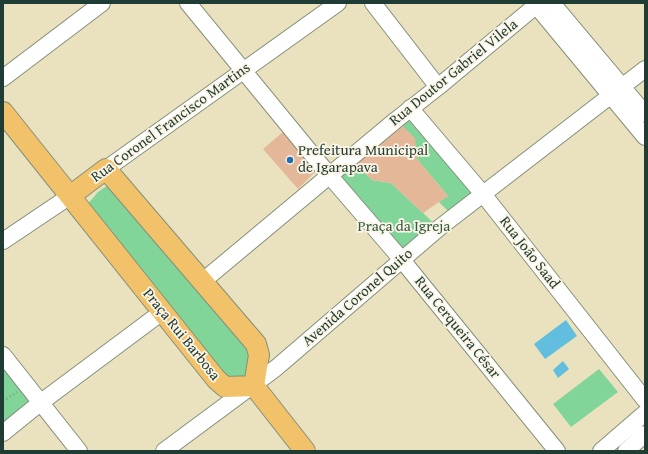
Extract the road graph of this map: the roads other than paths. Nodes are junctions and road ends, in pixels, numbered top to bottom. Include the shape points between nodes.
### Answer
1 (102, 3) edge
2 (188, 3) edge
3 (338, 3) edge
4 (373, 3) edge
5 (540, 4) edge
6 (645, 69) edge
7 (244, 71) junction
8 (3, 78) edge
9 (438, 87) junction
10 (616, 91) junction
11 (410, 108) junction
12 (3, 112) edge
13 (645, 114) edge
14 (645, 137) edge
15 (106, 169) junction
16 (329, 175) junction
17 (122, 187) junction
18 (483, 194) junction
19 (70, 196) junction
20 (83, 213) junction
21 (3, 241) edge
22 (402, 260) junction
23 (203, 281) junction
24 (162, 312) junction
25 (3, 355) edge
26 (254, 386) junction
27 (645, 400) edge
28 (40, 403) junction
29 (645, 413) edge
30 (3, 433) edge
31 (645, 434) edge
32 (80, 451) edge
33 (164, 451) edge
34 (305, 451) edge
35 (557, 451) edge
36 (601, 451) edge
37 (626, 451) edge

1 - 8 street
2 - 7 street, Rua Cerqueira César
3 - 7 street, Rua Coronel Francisco Martins
4 - 9 street
5 - 9 street, Rua Doutor Gabriel Vilela
5 - 10 street
6 - 10 street, Avenida Coronel Quito
7 - 15 street, Rua Coronel Francisco Martins
7 - 16 street, Rua Cerqueira César
9 - 11 street, Rua Doutor Gabriel Vilela
10 - 13 street
10 - 14 street
10 - 18 street, Avenida Coronel Quito
11 - 16 street, Rua Doutor Gabriel Vilela
11 - 18 street, Rua João Saad
12 - 19 main road, Praça Rui Barbosa
15 - 17 main road
15 - 19 main road, Rua Coronel Francisco Martins
16 - 22 street, Rua Cerqueira César
16 - 23 street, Rua Doutor Gabriel Vilela
17 - 20 main road via 112,184 104,187 91,198
17 - 23 main road
18 - 22 street, Avenida Coronel Quito
18 - 27 street, Rua João Saad
19 - 20 main road, Praça Rui Barbosa
19 - 21 street, Rua Coronel Francisco Martins
20 - 24 main road, Praça Rui Barbosa
22 - 26 street, Avenida Coronel Quito
22 - 35 street, Rua Cerqueira César
23 - 26 main road via 256,344 259,356
24 - 26 main road, Praça Rui Barbosa via 225,387
24 - 28 street
25 - 28 street
26 - 33 street, Avenida Coronel Quito
26 - 34 main road
28 - 30 street
28 - 32 street
29 - 36 street
31 - 37 street

